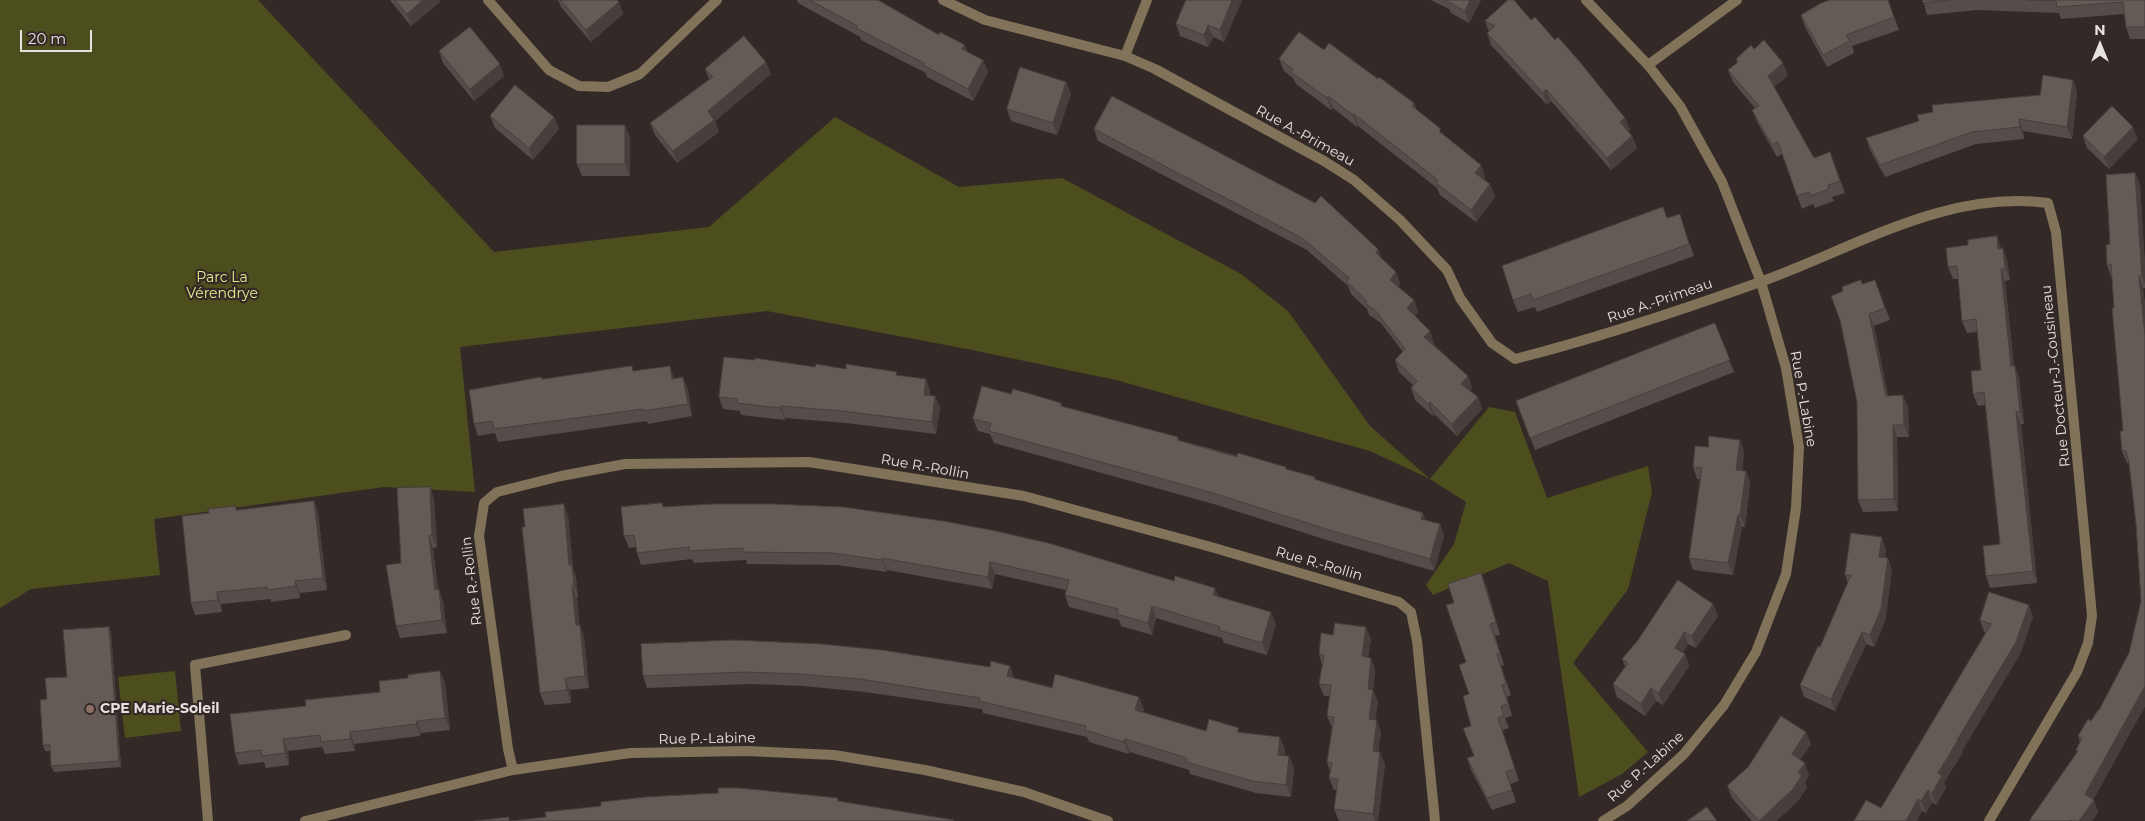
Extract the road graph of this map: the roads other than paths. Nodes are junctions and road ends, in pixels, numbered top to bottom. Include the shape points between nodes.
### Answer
1 (488, 0) edge
2 (716, 0) edge
3 (943, 0) edge
4 (1147, 0) edge
5 (1586, 0) edge
6 (1737, 0) edge
7 (1125, 56) junction
8 (1648, 65) junction
9 (1761, 282) junction
10 (346, 635) dead end
11 (513, 770) junction
12 (208, 821) edge
13 (305, 821) edge
14 (1108, 821) edge
15 (1435, 821) edge
16 (1603, 821) edge
17 (1989, 821) edge

1 - 2 street via 549,70 579,86 608,87 640,74
3 - 7 street, Rue A.-Primeau via 985,20
4 - 7 street
5 - 8 street, Rue P.-Labine
6 - 8 street
7 - 9 street, Rue A.-Primeau via 1155,69 1354,180 1400,220 1447,270 1460,298 1492,343 1515,359 1575,344
8 - 9 street, Rue P.-Labine via 1680,106 1722,182
9 - 16 street, Rue P.-Labine via 1786,368 1799,447 1796,508 1786,574 1756,652 1724,704 1684,754 1626,806
9 - 17 street, Rue Docteur-J.-Cousineau via 1894,227 1979,202 2022,200 2048,203 2056,232 2092,616 2088,643 2077,672
10 - 12 street via 195,665
11 - 13 street, Rue P.-Labine
11 - 14 street, Rue P.-Labine via 630,753 747,751 834,755 925,770 1024,792
11 - 15 street, Rue R.-Rollin via 479,536 484,504 497,492 625,464 809,462 1024,496 1399,602 1411,612 1417,641

